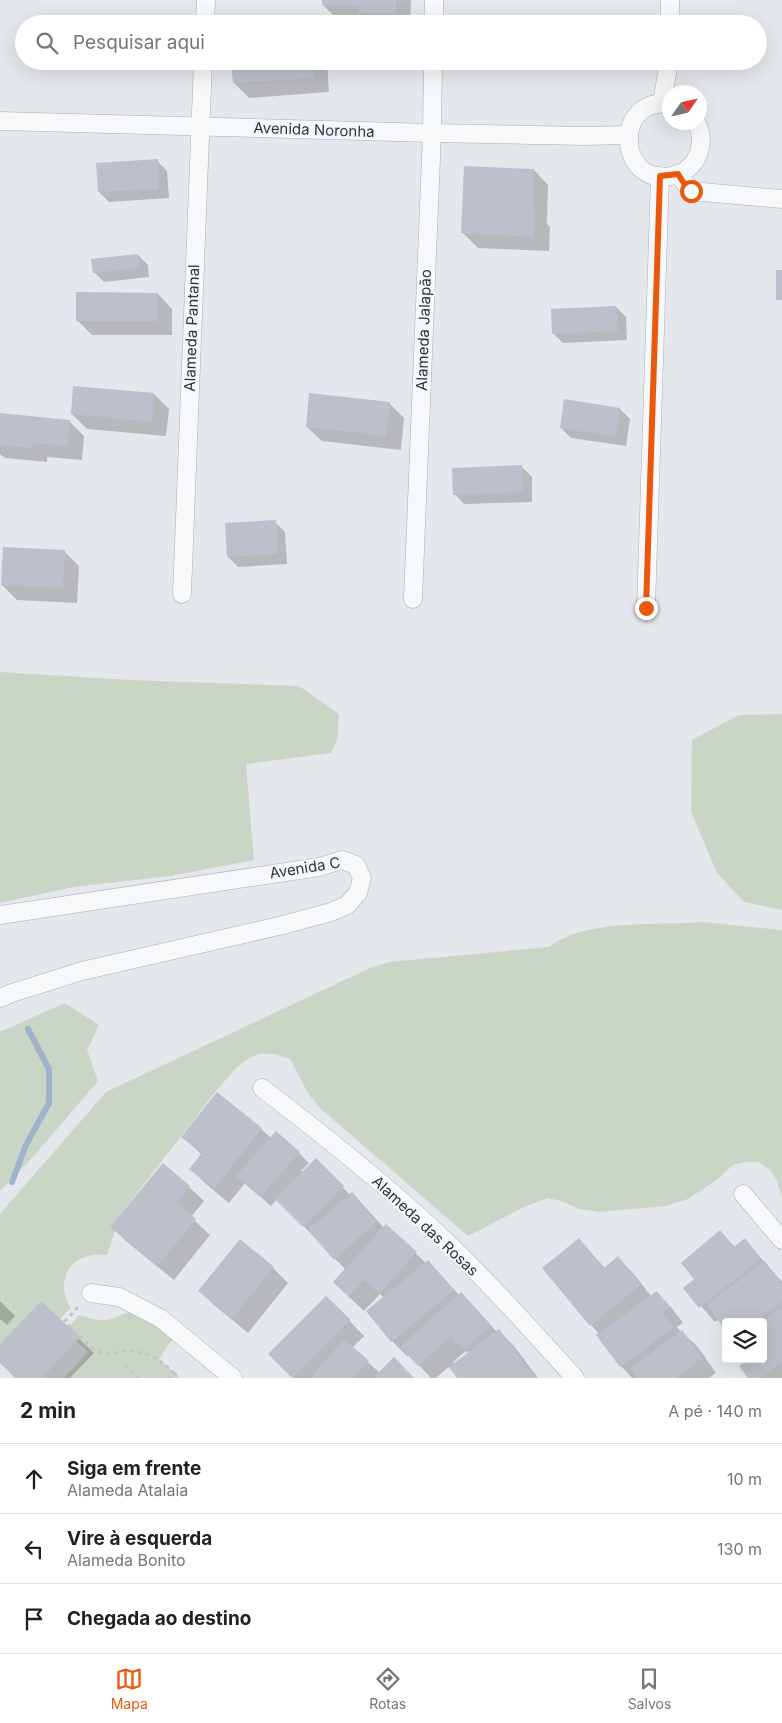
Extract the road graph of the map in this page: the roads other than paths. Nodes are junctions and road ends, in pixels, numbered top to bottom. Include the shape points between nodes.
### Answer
1 (206, 0) edge
2 (434, 0) edge
3 (670, 0) edge
4 (205, 15) edge
5 (434, 15) edge
6 (670, 15) edge
7 (203, 70) edge
8 (433, 70) edge
9 (669, 70) edge
10 (668, 85) edge
11 (662, 104) edge
12 (0, 121) edge
13 (200, 127) junction
14 (698, 130) edge
15 (432, 133) junction
16 (628, 135) junction
17 (678, 174) junction
18 (660, 176) junction
19 (782, 199) edge
20 (182, 594) dead end
21 (413, 599) dead end
22 (646, 608) dead end
23 (0, 915) edge
24 (0, 998) edge
25 (262, 1088) dead end
26 (743, 1194) dead end
27 (782, 1240) edge
28 (90, 1293) road end
29 (233, 1378) edge
30 (575, 1378) edge

1 - 4 street
2 - 5 street
3 - 6 street
7 - 13 street, Alameda Pantanal
8 - 15 street, Alameda Jalapão
9 - 10 street
11 - 16 street via 650,106 639,113
12 - 13 street, Avenida Noronha
13 - 15 street, Avenida Noronha
13 - 20 street, Alameda Pantanal
14 - 17 street via 700,150 696,160
15 - 16 street, Avenida Noronha
15 - 21 street, Alameda Jalapão
16 - 18 street via 632,158 644,170
17 - 18 street
17 - 19 street via 691,191
18 - 22 street
23 - 24 street, Avenida C via 319,867 342,860 356,865 362,878 358,893 347,905 331,912 82,972
25 - 30 street, Alameda das Rosas via 338,1146 424,1221 499,1295
26 - 27 street
28 - 29 street via 119,1297 160,1318

